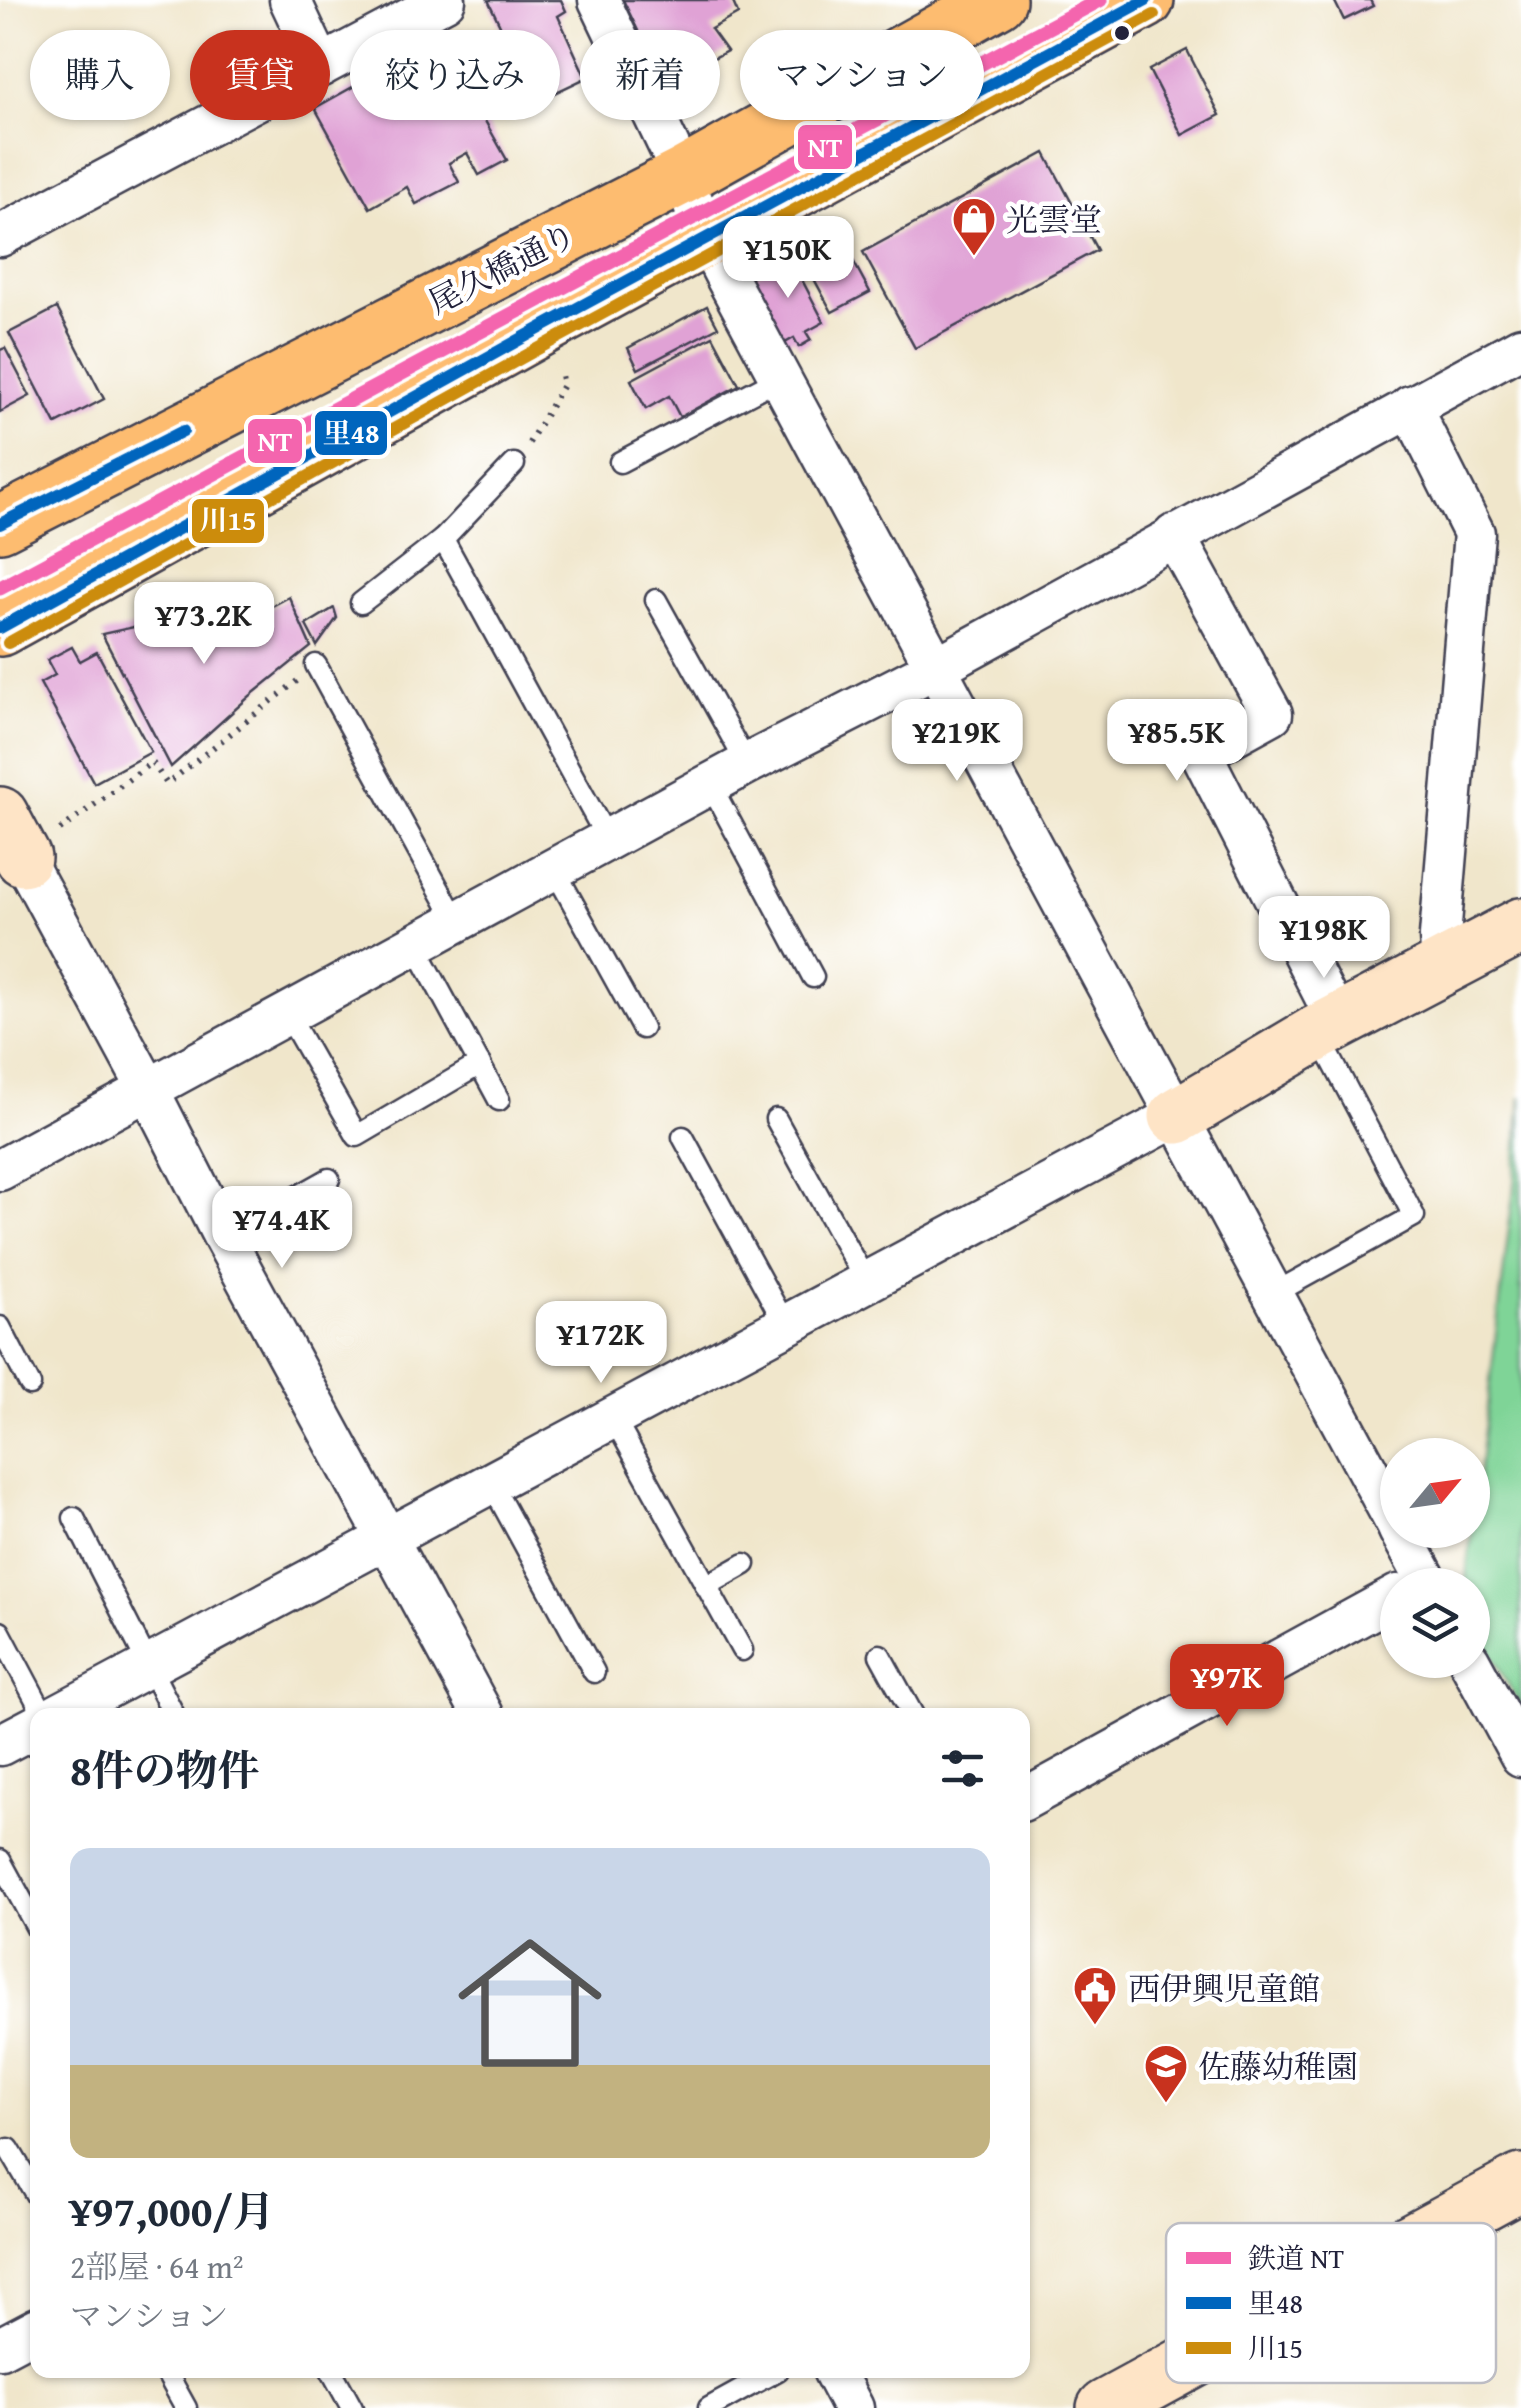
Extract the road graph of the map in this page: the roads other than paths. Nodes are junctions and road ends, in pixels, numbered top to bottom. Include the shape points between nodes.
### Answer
1 (290, 0) edge
2 (445, 0) edge
3 (598, 0) edge
4 (998, 0) edge
5 (1146, 0) edge
6 (304, 30) edge
7 (330, 61) edge
8 (219, 120) edge
9 (683, 176) junction
10 (0, 236) edge
11 (706, 238) junction
12 (1521, 347) edge
13 (779, 378) junction
14 (1410, 406) junction
15 (620, 462) dead end
16 (514, 464) road end
17 (0, 524) edge
18 (1174, 536) junction
19 (443, 539) junction
20 (656, 600) dead end
21 (361, 603) dead end
22 (0, 628) edge
23 (316, 665) road end
24 (935, 668) junction
25 (747, 764) junction
26 (710, 784) junction
27 (12, 836) edge
28 (608, 840) junction
29 (554, 870) junction
30 (458, 922) junction
31 (1521, 926) edge
32 (415, 946) junction
33 (1442, 968) junction
34 (813, 977) dead end
35 (288, 1015) junction
36 (1327, 1027) junction
37 (642, 1028) dead end
38 (480, 1064) junction
39 (148, 1089) junction
40 (499, 1100) dead end
41 (1176, 1116) junction
42 (776, 1119) dead end
43 (683, 1137) dead end
44 (0, 1170) edge
45 (329, 1179) dead end
46 (224, 1238) junction
47 (866, 1282) junction
48 (1273, 1294) junction
49 (785, 1324) junction
50 (0, 1327) edge
51 (30, 1384) dead end
52 (614, 1418) junction
53 (492, 1485) junction
54 (1380, 1494) edge
55 (74, 1518) dead end
56 (390, 1539) junction
57 (746, 1564) dead end
58 (706, 1586) junction
59 (1380, 1605) edge
60 (0, 1632) edge
61 (742, 1650) dead end
62 (880, 1654) dead end
63 (148, 1665) junction
64 (594, 1672) dead end
65 (1479, 1678) edge
66 (40, 1708) edge
67 (70, 1708) edge
68 (170, 1708) edge
69 (480, 1708) edge
70 (909, 1708) edge
71 (30, 1729) edge
72 (0, 1745) edge
73 (1521, 1756) edge
74 (1030, 1796) edge
75 (0, 1860) edge
76 (30, 1915) edge
77 (10, 2149) dead end
78 (1521, 2182) edge
79 (30, 2184) edge
80 (1446, 2223) edge
81 (30, 2332) edge
82 (0, 2348) edge
83 (1166, 2375) edge
84 (170, 2378) edge
85 (335, 2378) edge
86 (763, 2378) edge
87 (837, 2378) edge
88 (186, 2408) edge
89 (352, 2408) edge
90 (709, 2408) edge
91 (853, 2408) edge
92 (1105, 2408) edge

1 - 6 street
2 - 7 street
3 - 9 street
4 - 9 main road, 尾久橋通り
5 - 11 main road
8 - 10 street
9 - 11 street
9 - 17 main road, 尾久橋通り
11 - 13 street
11 - 22 main road
12 - 14 street
13 - 15 lane
13 - 24 street
14 - 18 street
14 - 33 street via 1474,532
16 - 19 lane
18 - 24 street
18 - 36 street via 1272,714 1201,753
19 - 21 lane
19 - 28 lane
20 - 25 lane
23 - 30 lane
24 - 25 street
24 - 41 street
25 - 26 street
26 - 28 street
26 - 34 lane
27 - 39 street
28 - 29 street
29 - 30 street
29 - 37 lane
30 - 32 street
31 - 33 street
32 - 35 street
32 - 38 lane
33 - 36 street
35 - 38 lane via 357,1136
35 - 39 street
36 - 41 street
36 - 48 lane via 1414,1216
38 - 40 lane
39 - 44 street
39 - 46 street
41 - 47 street
41 - 48 street
42 - 47 lane
43 - 49 lane
45 - 46 lane
46 - 56 street
47 - 49 street
48 - 54 street
49 - 52 street
50 - 51 lane
52 - 53 street
52 - 58 lane
53 - 56 street
53 - 64 lane
55 - 63 lane
56 - 63 street
56 - 69 street
57 - 58 lane
58 - 61 lane
59 - 74 street
60 - 66 lane
62 - 70 lane
63 - 67 street
63 - 68 lane
65 - 73 street
71 - 72 street
75 - 76 lane
77 - 79 lane
78 - 80 street
81 - 82 street
83 - 92 street
84 - 88 lane
85 - 89 lane
86 - 90 lane
87 - 91 street

